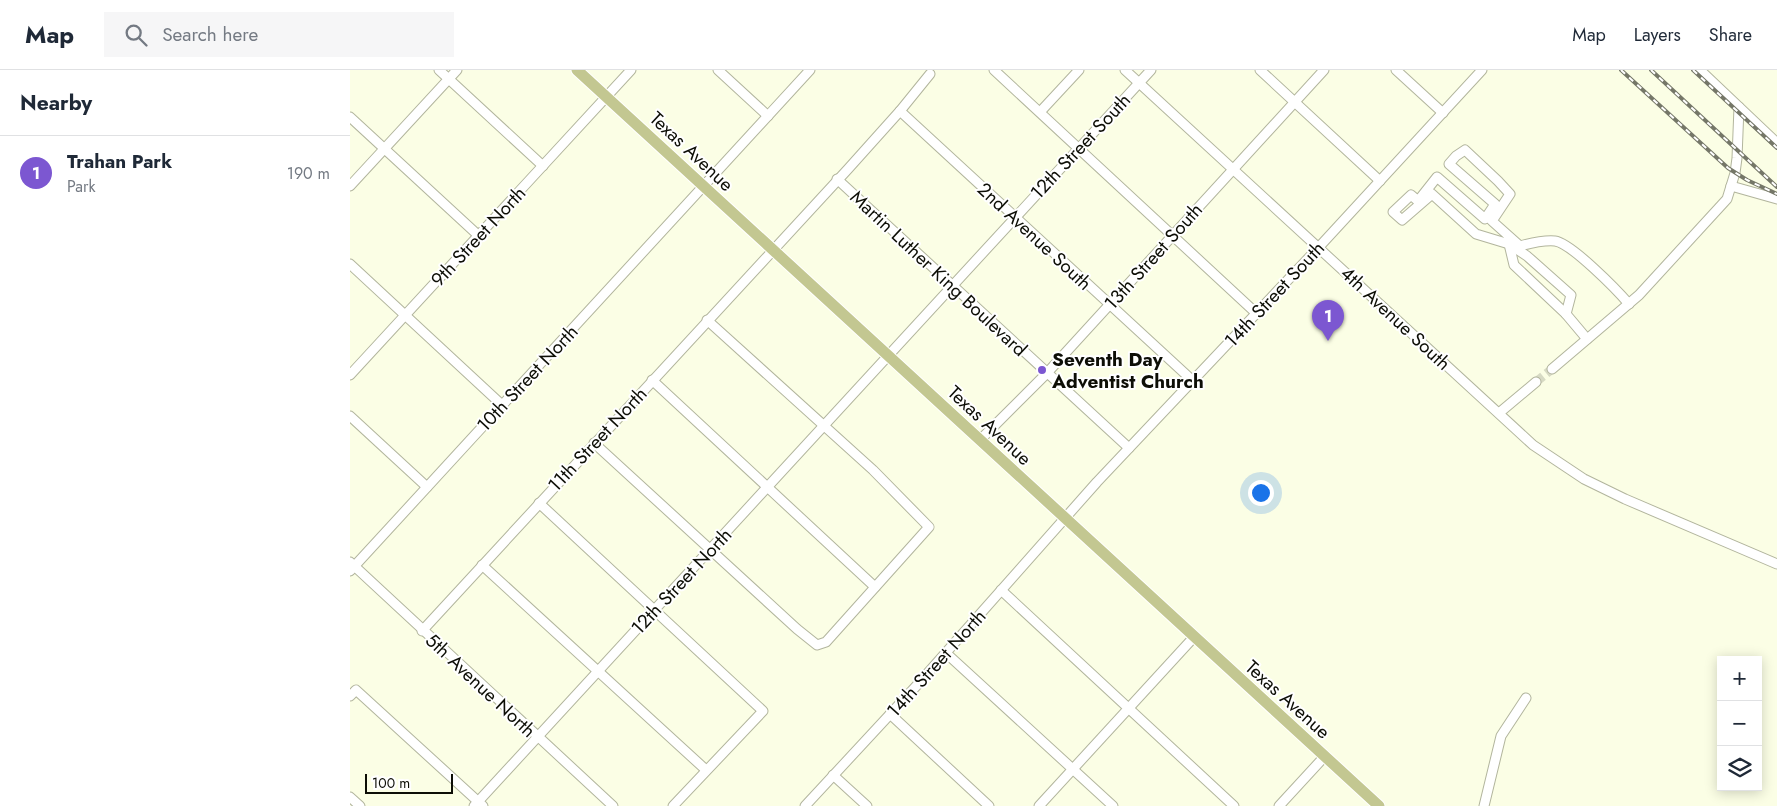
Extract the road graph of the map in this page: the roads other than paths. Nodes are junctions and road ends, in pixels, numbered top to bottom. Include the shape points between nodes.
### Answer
1 (439, 70) edge
2 (457, 70) edge
3 (577, 70) edge
4 (631, 70) edge
5 (718, 70) edge
6 (810, 70) edge
7 (994, 70) edge
8 (1079, 70) edge
9 (1125, 70) edge
10 (1151, 70) edge
11 (1260, 70) edge
12 (1324, 70) edge
13 (1396, 70) edge
14 (1482, 70) edge
15 (1700, 70) edge
16 (930, 74) dead end
17 (449, 79) junction
18 (1139, 83) junction
19 (606, 97) junction
20 (1294, 102) junction
21 (1739, 107) junction
22 (900, 111) junction
23 (1040, 112) junction
24 (1443, 113) junction
25 (768, 116) junction
26 (350, 117) edge
27 (1777, 143) edge
28 (384, 148) junction
29 (1078, 149) junction
30 (543, 166) junction
31 (1233, 169) junction
32 (837, 179) junction
33 (1380, 181) junction
34 (350, 186) edge
35 (704, 186) junction
36 (1731, 186) junction
37 (1777, 199) edge
38 (1015, 217) junction
39 (479, 236) junction
40 (1172, 236) junction
41 (1509, 244) junction
42 (1319, 247) junction
43 (772, 249) junction
44 (350, 264) edge
45 (952, 285) junction
46 (1110, 304) junction
47 (1629, 304) junction
48 (1256, 313) junction
49 (1566, 314) junction
50 (405, 315) junction
51 (707, 320) junction
52 (1587, 339) junction
53 (888, 355) junction
54 (1552, 369) tunnel mouth
55 (1047, 373) junction
56 (350, 375) edge
57 (652, 380) junction
58 (1193, 381) junction
59 (1536, 382) tunnel mouth
60 (502, 405) junction
61 (1499, 413) junction
62 (350, 416) edge
63 (824, 425) junction
64 (980, 440) junction
65 (594, 443) junction
66 (1129, 448) junction
67 (427, 487) junction
68 (767, 487) junction
69 (539, 503) junction
70 (1066, 518) junction
71 (710, 549) junction
72 (1777, 564) edge
73 (482, 565) junction
74 (351, 566) edge
75 (875, 587) junction
76 (1001, 590) junction
77 (654, 610) junction
78 (422, 631) junction
79 (1194, 637) junction
80 (946, 653) junction
81 (598, 671) junction
82 (350, 696) edge
83 (1526, 698) dead end
84 (1129, 709) junction
85 (890, 714) junction
86 (538, 736) junction
87 (1325, 756) junction
88 (706, 770) junction
89 (1072, 770) junction
90 (833, 775) junction
91 (350, 797) edge
92 (478, 804) edge
93 (360, 806) edge
94 (613, 806) edge
95 (673, 806) edge
96 (804, 806) edge
97 (867, 806) edge
98 (989, 806) edge
99 (1039, 806) edge
100 (1112, 806) edge
101 (1234, 806) edge
102 (1279, 806) edge
103 (1379, 806) edge
104 (1484, 806) edge

1 - 17 street
2 - 17 street
3 - 19 main road, Texas Avenue
4 - 19 street, 9th Street North
5 - 25 street
6 - 25 street, 10th Street North
7 - 23 street
8 - 23 street
9 - 18 street, 4th Avenue South
10 - 18 street, 12th Street South
11 - 20 street
12 - 20 street, 13th Street South
13 - 24 street
14 - 24 street, 14th Street South
15 - 21 street
16 - 22 street, 11th Street North
17 - 28 street
17 - 30 street
18 - 29 street, 12th Street South
18 - 31 street, 4th Avenue South
19 - 30 street, 9th Street North
19 - 35 main road, Texas Avenue
20 - 31 street, 13th Street South
20 - 33 street
21 - 27 street
21 - 36 street via 1737,158
22 - 32 street, 11th Street North
22 - 38 street, 2nd Avenue South
23 - 29 street
24 - 33 street, 14th Street South
25 - 35 street, 10th Street North
26 - 28 street
28 - 34 street
28 - 39 street
29 - 38 street, 12th Street South
29 - 40 street
30 - 39 street, 9th Street North
31 - 40 street, 13th Street South
31 - 42 street, 4th Avenue South
32 - 43 street, 11th Street North
32 - 45 street, Martin Luther King Boulevard
33 - 42 street, 14th Street South
35 - 43 main road, Texas Avenue
35 - 60 street, 10th Street North
36 - 37 street
36 - 47 street via 1727,199
38 - 45 street, 12th Street South
38 - 46 street, 2nd Avenue South
39 - 50 street, 9th Street North
40 - 46 street, 13th Street South
40 - 48 street
41 - 47 street via 1476,234 1432,194 1402,220 1393,212 1411,195 1418,201 1437,177 1485,219 1495,204 1450,164 1465,150 1510,194 1492,221 1504,233 1520,246 1556,241 1576,253
41 - 49 street via 1514,265
41 - 49 street via 1571,295
42 - 48 street, 14th Street South
42 - 61 street, 4th Avenue South
43 - 51 street, 11th Street North
43 - 53 main road, Texas Avenue
44 - 50 street
45 - 53 street, 12th Street South
45 - 55 street, Martin Luther King Boulevard
46 - 55 street, 13th Street South
46 - 58 street, 2nd Avenue South
47 - 52 street
48 - 58 street, 14th Street South
49 - 52 street
50 - 56 street, 9th Street North
50 - 60 street
51 - 57 street, 11th Street North
51 - 63 street
52 - 54 street
53 - 63 street, 12th Street North
53 - 64 main road, Texas Avenue
55 - 64 street, 13th Street South
55 - 66 street, Martin Luther King Boulevard
57 - 65 street, 11th Street North
57 - 68 street
58 - 66 street, 14th Street South
59 - 61 street
60 - 67 street, 10th Street North
61 - 72 street, 4th Avenue South via 1533,445 1584,479
62 - 67 street
63 - 68 street, 12th Street North
63 - 75 street via 929,528
64 - 70 main road, Texas Avenue
65 - 69 street, 11th Street North
65 - 71 street
66 - 70 street, 14th Street South
67 - 74 street, 10th Street North
68 - 71 street, 12th Street North
68 - 75 street
69 - 73 street, 11th Street North
69 - 77 street
70 - 76 street, 14th Street North
70 - 79 main road, Texas Avenue
71 - 75 street via 816,644 826,642
71 - 77 street, 12th Street North
73 - 78 street, 11th Street North
73 - 81 street
74 - 78 street, 5th Avenue North
76 - 80 street, 14th Street North
76 - 84 street
77 - 81 street, 12th Street North
77 - 88 street via 763,711
78 - 86 street, 5th Avenue North
79 - 84 street
79 - 87 main road, Texas Avenue
80 - 85 street, 14th Street North
80 - 89 street
81 - 86 street, 12th Street North
81 - 88 street
82 - 92 street via 356,690 359,692
83 - 104 street via 1501,736
84 - 89 street
84 - 101 street
85 - 90 street, 14th Street North
85 - 98 street
86 - 92 street, 12th Street North
86 - 94 street, 5th Avenue North
87 - 102 street
87 - 103 main road, Texas Avenue
88 - 95 street
89 - 99 street
89 - 100 street
90 - 96 street, 14th Street North
90 - 97 street
91 - 93 street

